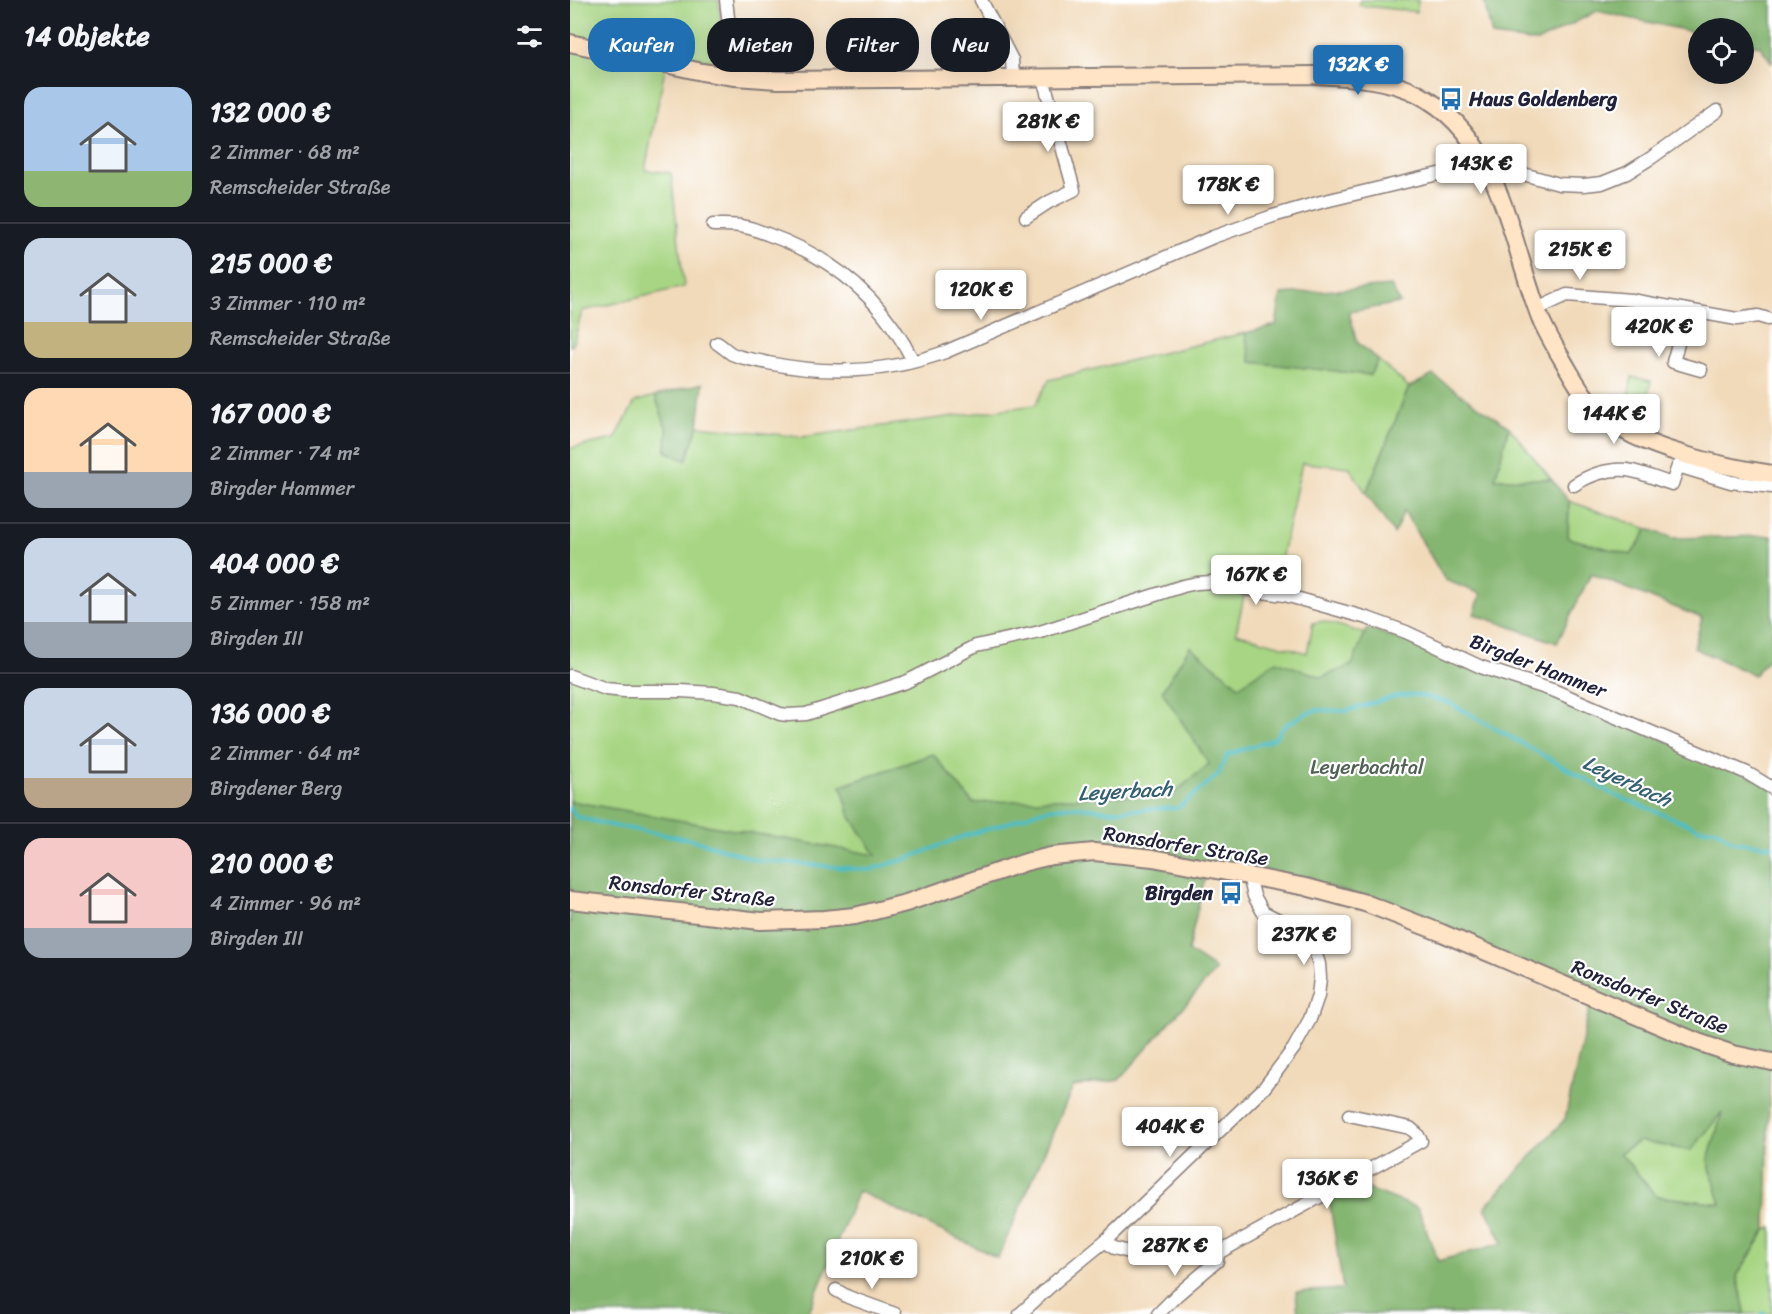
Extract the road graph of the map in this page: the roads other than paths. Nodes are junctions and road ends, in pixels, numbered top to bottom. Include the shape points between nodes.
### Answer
1 (726, 0) edge
2 (981, 0) edge
3 (570, 43) edge
4 (735, 77) junction
5 (1013, 78) junction
6 (1043, 78) junction
7 (1717, 111) dead end
8 (1487, 167) junction
9 (1026, 217) dead end
10 (713, 225) dead end
11 (1537, 309) junction
12 (1687, 310) junction
13 (1768, 319) dead end
14 (717, 343) dead end
15 (913, 362) junction
16 (1701, 370) dead end
17 (1772, 474) edge
18 (1574, 485) dead end
19 (1772, 487) edge
20 (570, 676) edge
21 (1772, 788) edge
22 (1249, 876) junction
23 (570, 900) edge
24 (1772, 1062) edge
25 (1349, 1115) dead end
26 (1105, 1241) junction
27 (1218, 1252) junction
28 (836, 1290) dead end
29 (895, 1314) edge
30 (1020, 1314) edge
31 (1158, 1314) edge

1 - 4 street
2 - 5 street via 1012,60
3 - 4 main road
4 - 5 main road
5 - 6 main road
6 - 8 main road via 1316,75 1377,81 1418,94 1444,112 1464,131
6 - 9 street via 1074,190
7 - 8 street via 1651,158 1602,183 1559,184
8 - 11 main road
8 - 15 street via 1476,165 1448,171 1273,216
10 - 15 street via 744,226 791,243 838,269 886,318
11 - 12 street via 1567,295
11 - 17 main road via 1552,344 1577,384 1594,408 1614,425 1634,436 1717,464
12 - 13 street via 1737,319
12 - 16 street via 1673,362
14 - 15 street via 733,354 805,369 853,371
18 - 19 street via 1597,474 1628,470 1672,484 1678,466 1731,482
20 - 21 street, Birgder Hammer via 624,691 740,697 780,714 798,715 906,682 976,646 1040,632 1183,586 1212,582 1285,595 1386,624 1481,667 1555,691 1737,768
22 - 23 main road, Ronsdorfer Straße via 1153,858 1094,852 1026,862 906,903 824,919 761,921
22 - 24 main road, Ronsdorfer Straße via 1365,903 1698,1042
22 - 26 street via 1263,912 1298,931 1315,951 1320,978 1310,1019 1264,1088
25 - 27 street via 1410,1128 1421,1141
26 - 27 street via 1129,1252
26 - 30 street
27 - 31 street via 1217,1261
28 - 29 street

